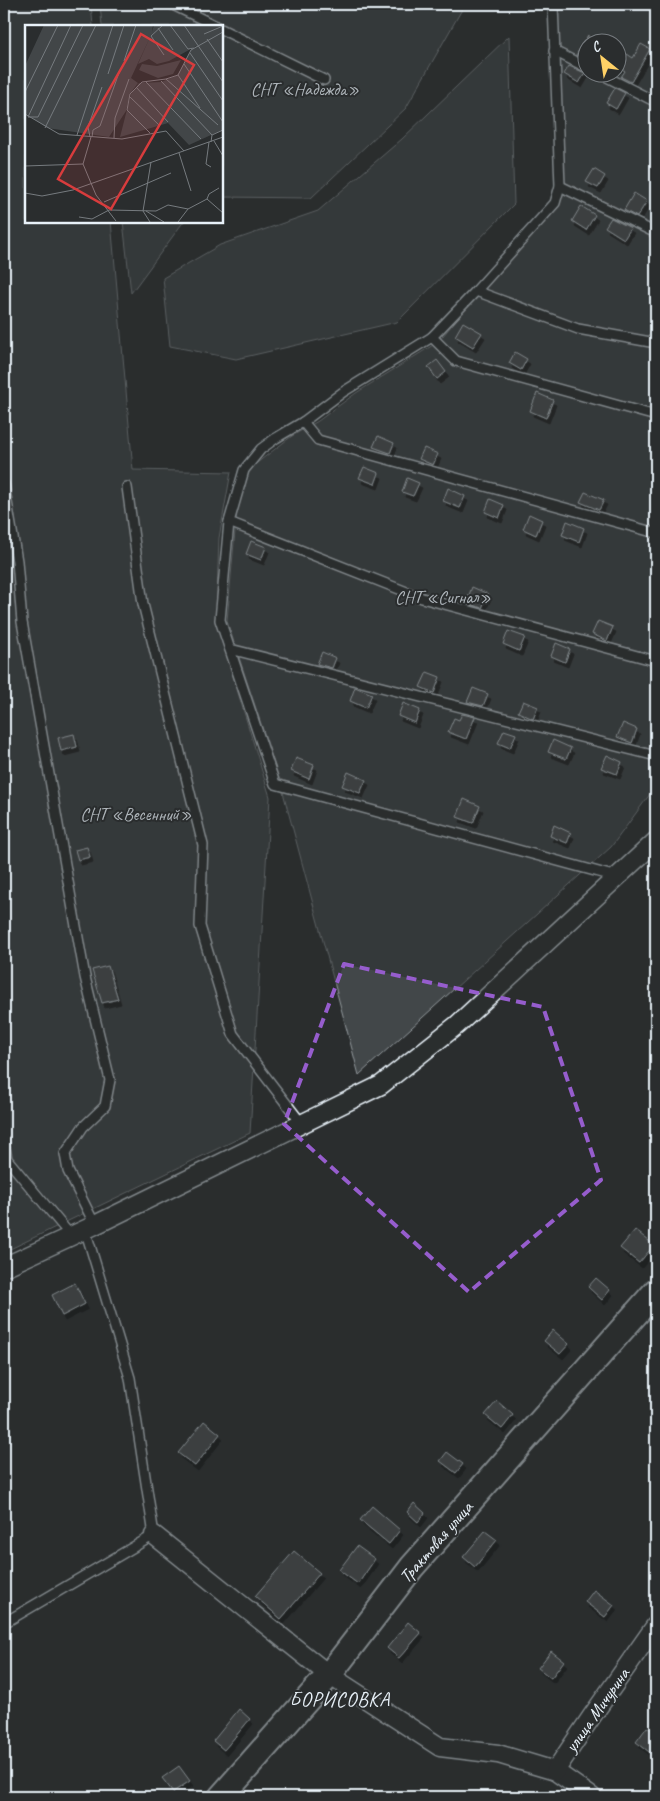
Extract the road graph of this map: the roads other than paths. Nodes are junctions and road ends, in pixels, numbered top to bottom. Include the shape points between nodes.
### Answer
1 (171, 4) edge
2 (553, 4) edge
3 (214, 25) edge
4 (222, 29) edge
5 (554, 51) junction
6 (578, 63) edge
7 (324, 80) dead end
8 (617, 82) edge
9 (656, 102) edge
10 (560, 186) junction
11 (656, 233) edge
12 (476, 291) junction
13 (432, 337) junction
14 (656, 343) edge
15 (656, 416) edge
16 (303, 422) junction
17 (4, 484) edge
18 (127, 487) dead end
19 (229, 522) junction
20 (656, 533) edge
21 (230, 650) junction
22 (656, 661) edge
23 (656, 756) edge
24 (656, 841) edge
25 (616, 877) junction
26 (302, 1124) junction
27 (4, 1141) edge
28 (84, 1230) junction
29 (4, 1267) edge
30 (656, 1291) edge
31 (154, 1535) junction
32 (4, 1623) edge
33 (656, 1625) edge
34 (329, 1674) junction
35 (555, 1771) junction
36 (221, 1797) edge
37 (592, 1797) edge

1 - 3 lane
2 - 5 lane
4 - 7 lane
5 - 6 lane
5 - 10 lane
8 - 9 lane
10 - 11 lane
10 - 12 lane via 555,203
12 - 13 lane
12 - 14 lane via 578,329
13 - 15 lane via 456,361
13 - 16 lane via 343,392
16 - 19 lane via 261,449 244,470
16 - 20 lane via 318,440
17 - 28 lane via 17,561 22,622 78,939 110,1080 105,1106 83,1127 65,1154
18 - 26 lane via 143,604 204,845 200,926 233,1034
19 - 21 lane via 220,620
19 - 22 lane via 422,598
21 - 23 lane
21 - 25 lane via 275,784
24 - 25 street
25 - 26 street via 457,1025 381,1085
26 - 28 street
27 - 28 lane via 7,1159
28 - 29 street
28 - 31 lane via 130,1378
30 - 34 main road, Трактовая улица via 412,1567
31 - 32 lane
31 - 34 street
33 - 35 street, улица Мичурина
34 - 35 street via 440,1747 498,1754
34 - 36 main road, Трактовая улица
35 - 37 street

